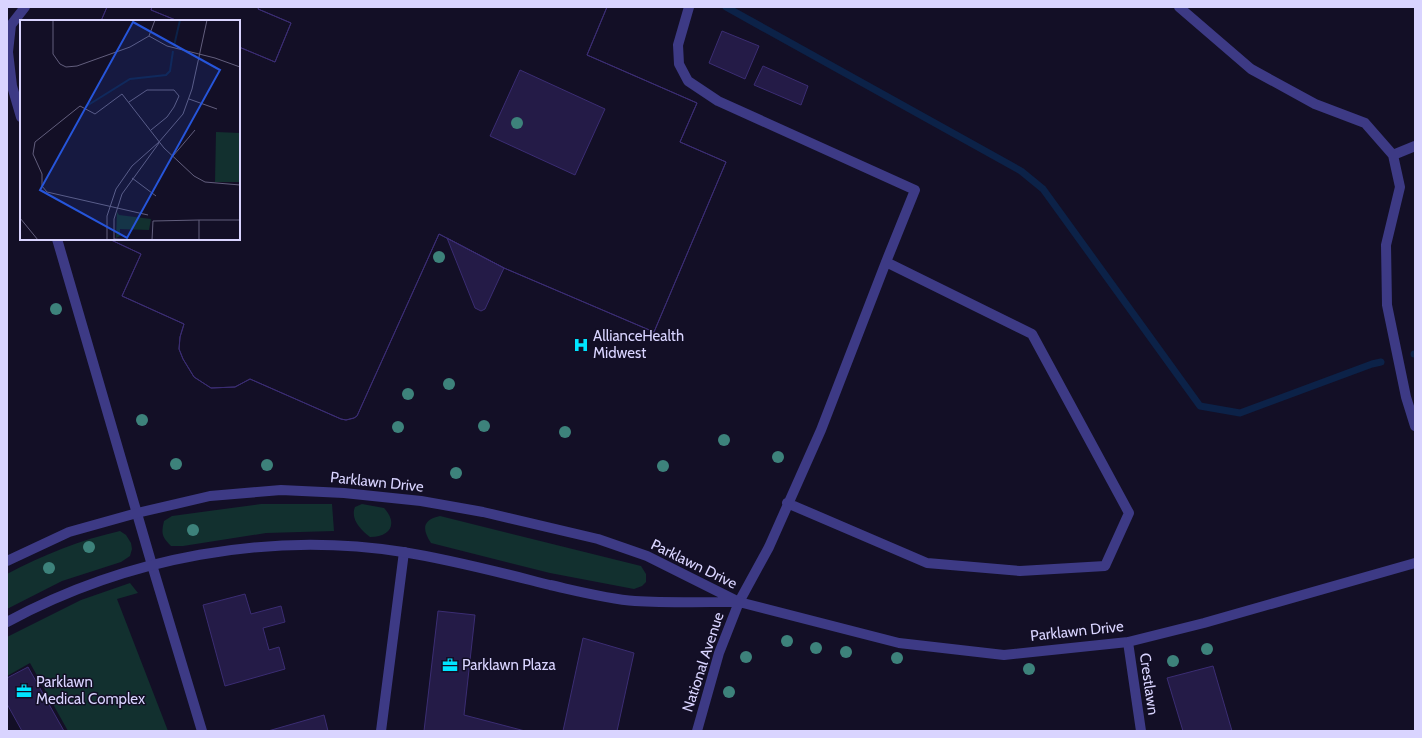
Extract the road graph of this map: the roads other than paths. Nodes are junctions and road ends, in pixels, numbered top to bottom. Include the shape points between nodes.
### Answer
1 (25, 7) edge
2 (689, 7) edge
3 (1179, 7) edge
4 (20, 114) edge
5 (1415, 146) edge
6 (1393, 155) junction
7 (57, 240) edge
8 (886, 262) junction
9 (1415, 426) edge
10 (787, 503) junction
11 (136, 513) junction
12 (404, 552) junction
13 (7, 561) edge
14 (1415, 563) edge
15 (152, 565) junction
16 (738, 602) junction
17 (7, 622) edge
18 (1128, 642) junction
19 (202, 731) edge
20 (381, 731) edge
21 (698, 731) edge
22 (1141, 731) edge

1 - 4 street via 12,25 8,52 12,86
2 - 8 street, National Avenue via 678,46 678,64 688,81 718,101 915,190
3 - 6 street via 1251,69 1315,104 1365,123
5 - 6 street
6 - 9 street via 1400,187 1386,245 1388,305 1406,397
7 - 11 street
8 - 10 street, National Avenue via 821,430
8 - 10 street via 1032,334 1129,513 1105,566 1020,571 927,563
10 - 16 street, National Avenue via 769,547
11 - 13 street, Parklawn Drive via 69,532
11 - 15 street
11 - 16 street, Parklawn Drive via 210,496 281,490 421,501 483,512 598,539 647,556
12 - 15 street, Parklawn Drive via 310,544 269,546 209,552
12 - 16 street, Parklawn Drive via 576,591 634,601
12 - 20 street
14 - 18 street, Parklawn Drive
15 - 17 street, Parklawn Drive via 74,590
15 - 19 street
16 - 18 street, Parklawn Drive via 899,643 1004,655
16 - 21 street, National Avenue via 719,653
18 - 22 street, Crestlawn

